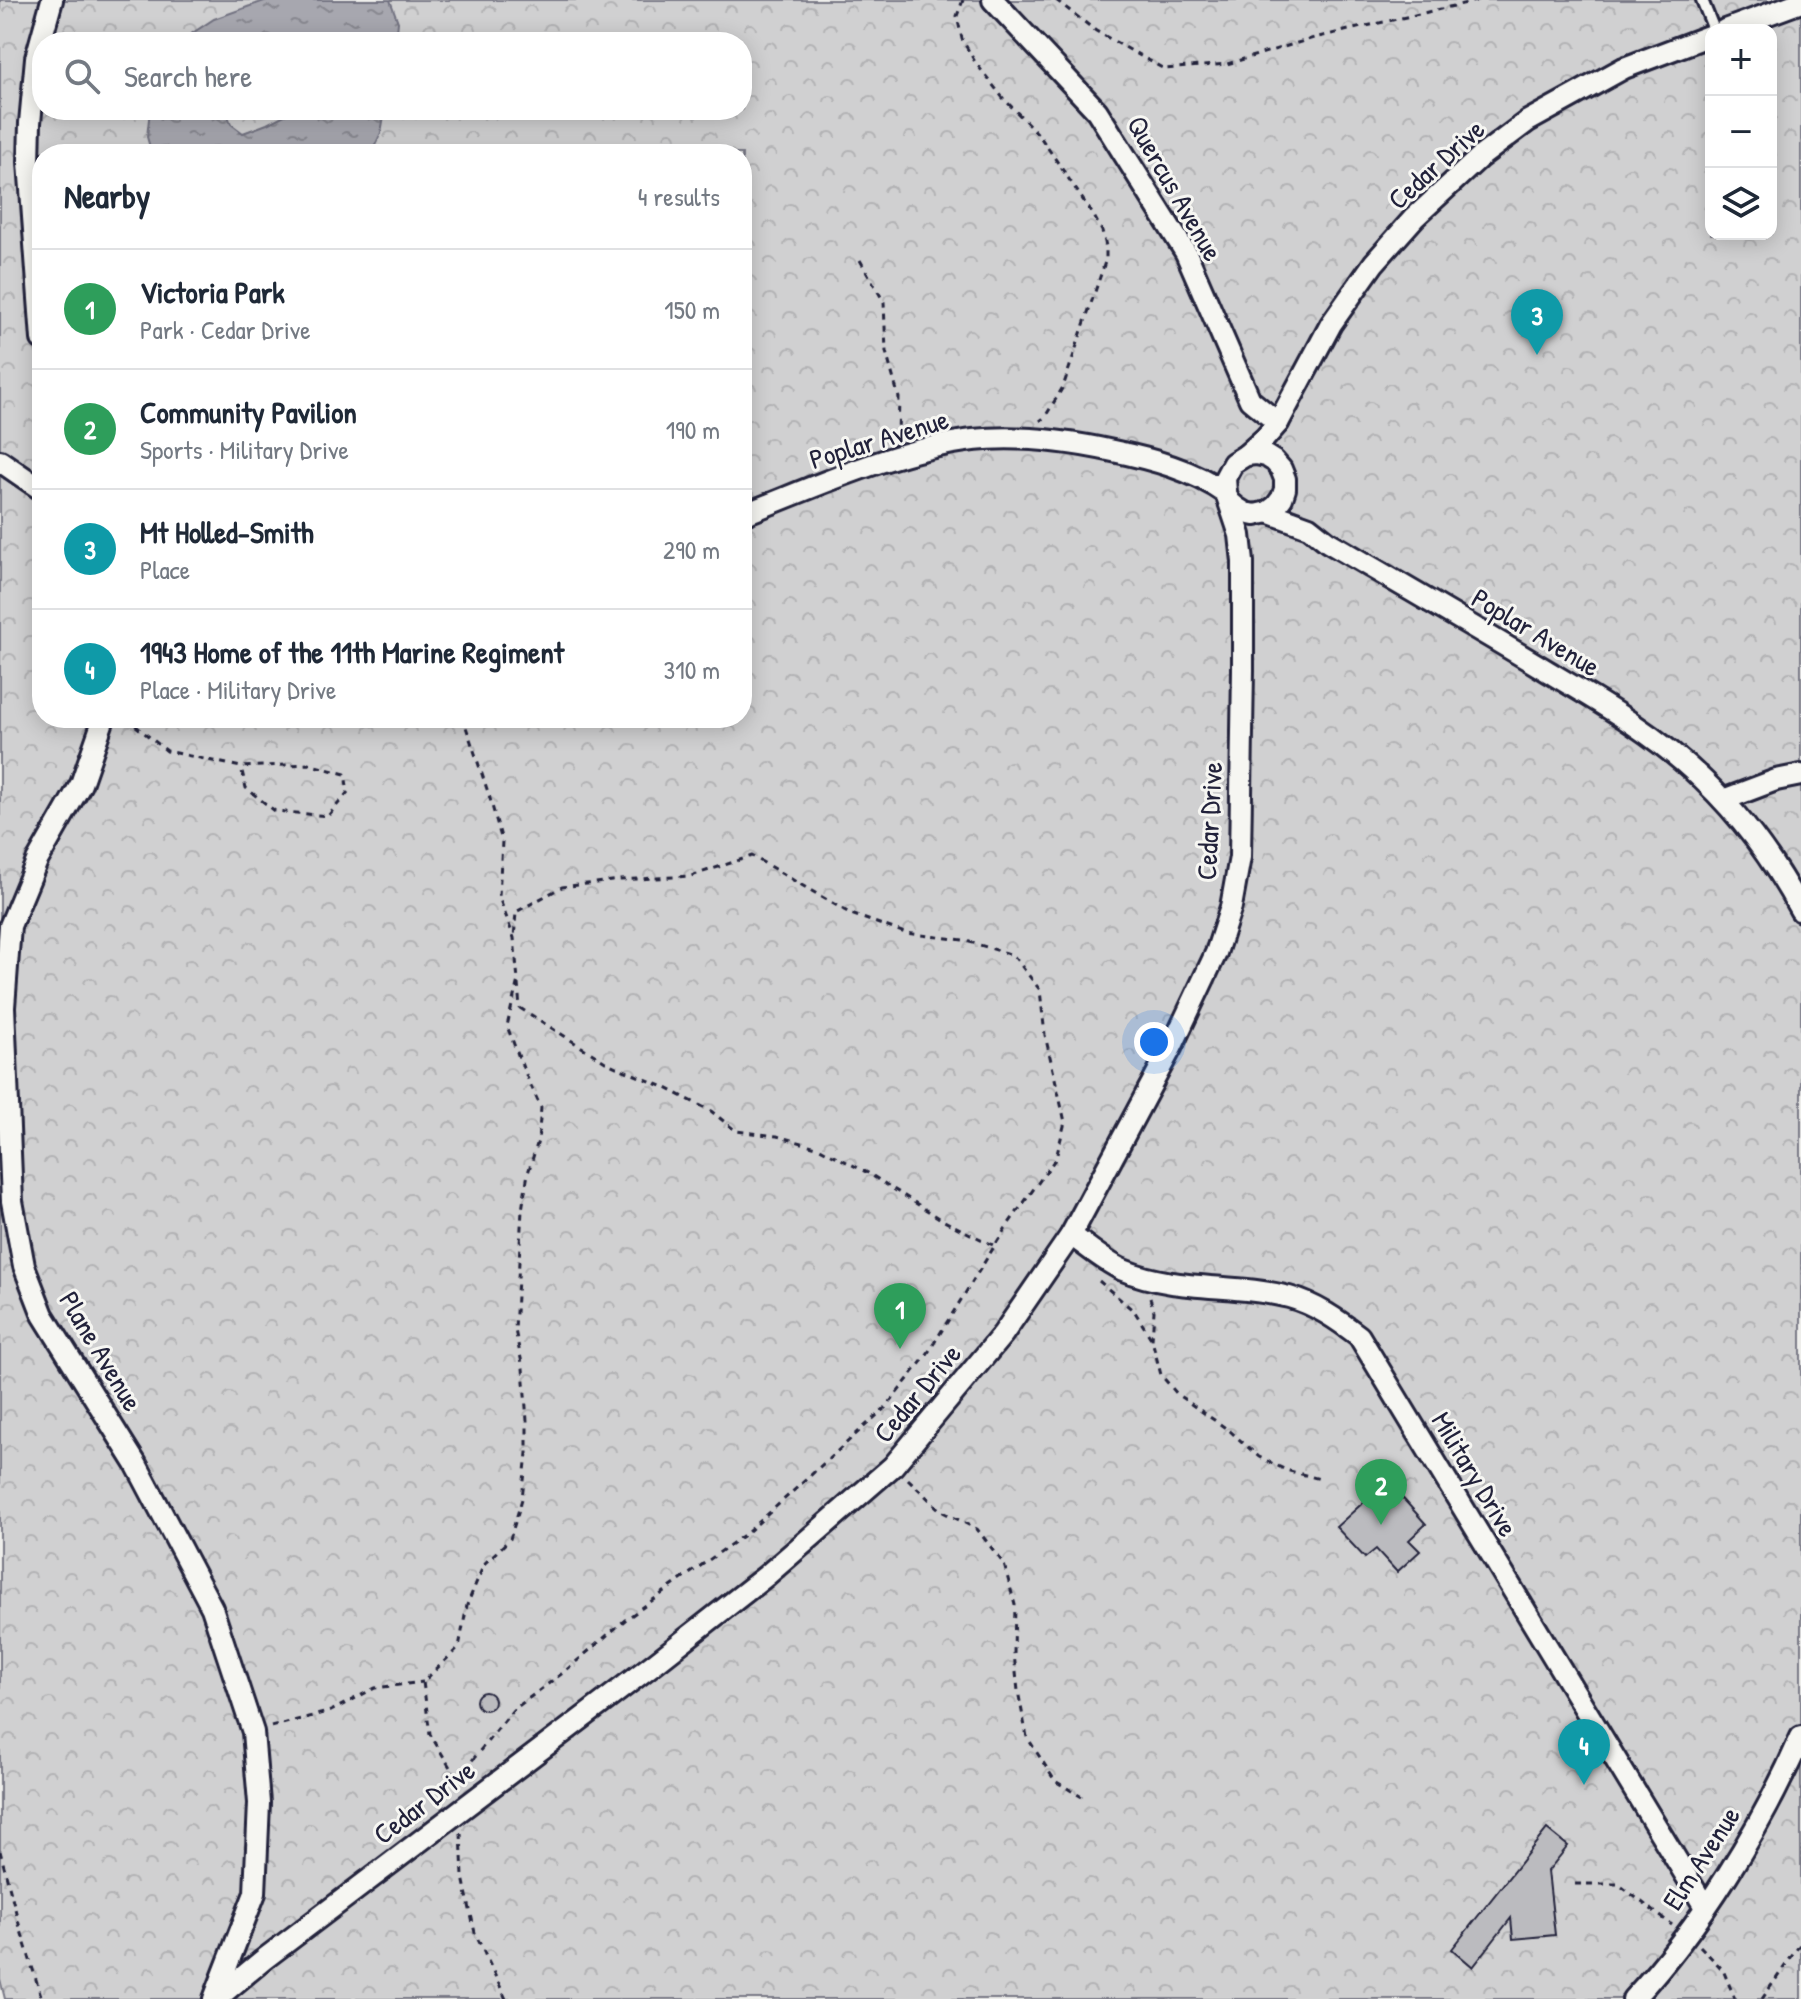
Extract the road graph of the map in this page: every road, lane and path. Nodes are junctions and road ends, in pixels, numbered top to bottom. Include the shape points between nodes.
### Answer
1 (52, 0) edge
2 (963, 0) edge
3 (993, 0) edge
4 (1056, 0) edge
5 (1480, 0) edge
6 (1702, 0) edge
7 (1801, 2) edge
8 (1712, 24) edge
9 (1741, 24) edge
10 (43, 32) edge
11 (1705, 37) edge
12 (32, 117) edge
13 (32, 179) edge
14 (860, 260) dead end
15 (1278, 423) junction
16 (1018, 438) junction
17 (897, 457) junction
18 (1242, 457) junction
19 (0, 461) edge
20 (1274, 461) junction
21 (1178, 469) junction
22 (32, 483) edge
23 (1285, 489) junction
24 (1228, 497) junction
25 (752, 511) edge
26 (1266, 512) junction
27 (1309, 527) junction
28 (1243, 562) junction
29 (101, 728) edge
30 (138, 728) edge
31 (466, 728) edge
32 (241, 767) junction
33 (1801, 775) edge
34 (1723, 800) junction
35 (1801, 911) edge
36 (514, 938) junction
37 (518, 980) junction
38 (1071, 1235) junction
39 (995, 1246) junction
40 (1144, 1277) junction
41 (1097, 1279) dead end
42 (1152, 1340) junction
43 (893, 1466) junction
44 (1320, 1479) dead end
45 (423, 1682) junction
46 (253, 1732) junction
47 (1801, 1737) edge
48 (457, 1779) junction
49 (1082, 1797) dead end
50 (460, 1809) junction
51 (0, 1851) edge
52 (1575, 1884) dead end
53 (1705, 1907) junction
54 (1685, 1935) junction
55 (1801, 1943) edge
56 (42, 1999) edge
57 (215, 1999) edge
58 (506, 1999) edge
59 (1633, 1999) edge
60 (1735, 1999) edge
61 (1762, 1999) edge

1 - 10 street
2 - 16 path via 957,16 975,62 1039,135 1094,216 1106,246 1063,387 1045,417
3 - 15 street, Quercus Avenue via 1097,111 1186,253 1250,400
4 - 5 path via 1096,31 1164,69 1227,64
6 - 8 lane
7 - 9 street
11 - 15 street, Cedar Drive via 1624,68 1528,121 1480,157 1374,263 1331,324
12 - 13 street
14 - 17 path via 884,302 886,352 899,398
15 - 18 street, Cedar Drive
15 - 20 street, Cedar Drive
16 - 17 street, Poplar Avenue via 953,443
16 - 21 street, Poplar Avenue via 1097,447
17 - 25 street, Poplar Avenue
18 - 20 street via 1256,454
18 - 21 street, Poplar Avenue via 1208,469
18 - 24 street via 1225,478
19 - 22 street
20 - 23 street
21 - 24 street, Poplar Avenue
23 - 26 street
23 - 27 street, Poplar Avenue
24 - 26 street via 1245,513
24 - 28 street, Cedar Drive
26 - 27 street, Poplar Avenue
26 - 28 street, Cedar Drive
27 - 34 street, Poplar Avenue via 1603,705 1675,754
28 - 38 street, Cedar Drive via 1240,857 1231,907 1216,953 1172,1046
29 - 46 street, Plane Avenue via 81,784 37,861 10,926 4,1007 12,1201 24,1266 43,1315 136,1464 212,1608
30 - 32 path via 167,751
31 - 36 path via 502,841 499,897
32 - 32 path via 308,764 345,774 348,792 328,816 275,811 246,788
33 - 34 street
34 - 35 street via 1769,858
36 - 37 path
36 - 39 path via 516,912 562,887 691,876 752,856 851,914 905,933 963,940 1013,955 1040,990 1065,1122 1056,1158
37 - 39 path via 520,1008 607,1063 711,1111 736,1131 820,1148
37 - 45 path via 507,1026 541,1108 522,1210 515,1330 527,1421 522,1499 510,1539 484,1564 467,1605 459,1647
38 - 40 street, Military Drive via 1121,1269
38 - 43 street, Cedar Drive via 1003,1334
39 - 48 path via 926,1356 886,1407 748,1532 625,1620 513,1710
40 - 42 path via 1154,1311
40 - 53 street, Military Drive via 1292,1298 1332,1316 1359,1336
41 - 42 path via 1135,1312
42 - 44 path via 1161,1375 1178,1395 1259,1457
43 - 49 path via 941,1511 977,1529 1004,1564 1015,1605 1014,1654 1027,1737 1055,1781
43 - 50 street, Cedar Drive via 754,1586
45 - 46 path via 375,1688 331,1711
45 - 48 path via 430,1734
46 - 57 street, Plane Avenue via 259,1803 255,1893
47 - 53 street, Elm Avenue via 1752,1834
48 - 50 path
50 - 57 street, Cedar Drive
50 - 58 path via 463,1877 475,1933
51 - 56 path
52 - 54 path via 1618,1884
53 - 54 street, Elm Avenue
54 - 59 street, Elm Avenue
54 - 60 path via 1723,1970
55 - 61 path

